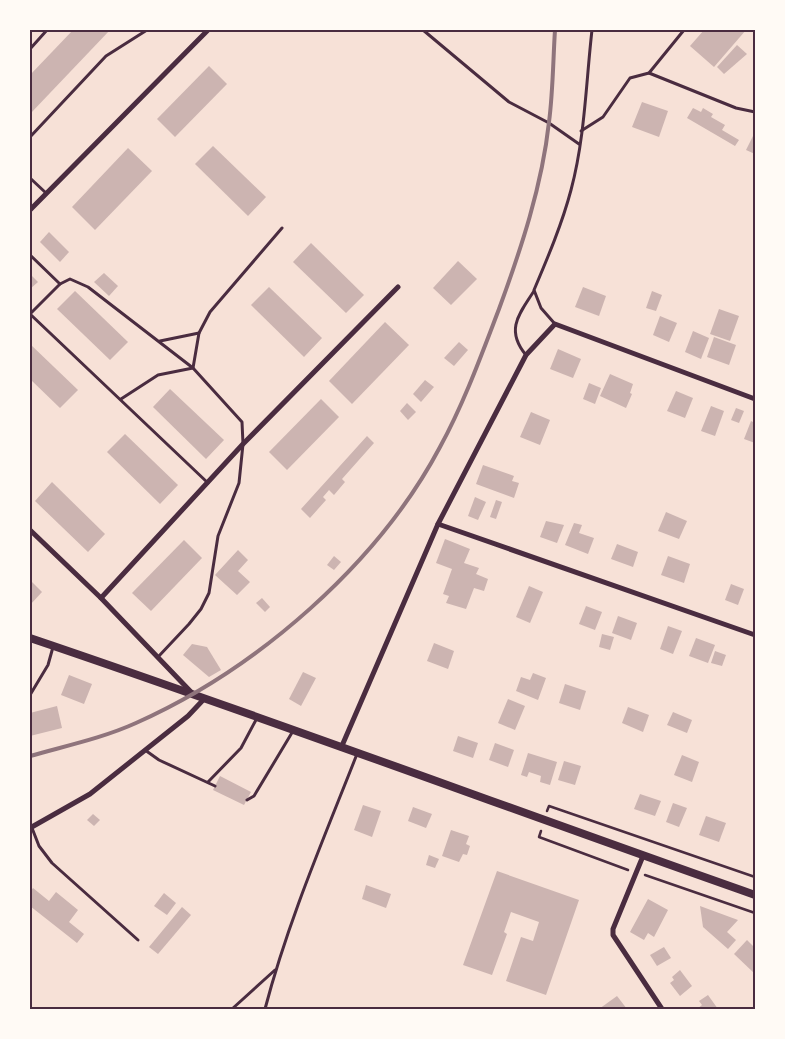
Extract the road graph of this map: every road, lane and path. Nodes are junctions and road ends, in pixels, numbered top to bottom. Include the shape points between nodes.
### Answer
1 (47, 30) edge
2 (148, 30) edge
3 (208, 30) edge
4 (423, 30) edge
5 (592, 30) edge
6 (684, 30) edge
7 (30, 48) edge
8 (649, 74) junction
9 (755, 112) edge
10 (580, 132) junction
11 (30, 137) edge
12 (580, 144) junction
13 (30, 178) edge
14 (46, 193) junction
15 (30, 210) edge
16 (282, 228) dead end
17 (30, 255) edge
18 (60, 284) junction
19 (398, 287) dead end
20 (534, 290) junction
21 (30, 314) edge
22 (555, 324) junction
23 (199, 333) junction
24 (159, 341) junction
25 (526, 355) junction
26 (193, 368) junction
27 (121, 399) junction
28 (755, 399) edge
29 (243, 444) junction
30 (208, 484) junction
31 (438, 524) junction
32 (30, 530) edge
33 (100, 598) junction
34 (755, 635) edge
35 (30, 638) edge
36 (54, 646) junction
37 (158, 657) junction
38 (193, 693) junction
39 (30, 695) edge
40 (206, 697) junction
41 (257, 718) junction
42 (294, 730) junction
43 (341, 748) junction
44 (144, 749) junction
45 (358, 753) junction
46 (208, 782) junction
47 (215, 786) dead end
48 (247, 800) dead end
49 (549, 806) dead end
50 (31, 828) edge
51 (539, 837) dead end
52 (643, 856) junction
53 (636, 872) junction
54 (755, 877) edge
55 (755, 895) edge
56 (755, 913) edge
57 (138, 940) dead end
58 (275, 970) junction
59 (232, 1009) edge
60 (265, 1009) edge
61 (662, 1009) edge

1 - 7 lane
2 - 11 lane via 106,56
3 - 14 street
4 - 12 lane via 509,102
5 - 10 lane
6 - 8 lane
8 - 9 lane via 736,108
8 - 10 lane via 630,78 603,117
10 - 12 lane
12 - 20 lane via 572,189 556,240
13 - 14 lane
14 - 15 street
16 - 23 lane via 221,297
17 - 18 lane
18 - 21 lane
18 - 24 lane via 70,279 88,287
19 - 29 street
20 - 22 lane via 541,308
20 - 25 lane via 517,316 517,344
21 - 27 lane
22 - 25 street
22 - 28 street
23 - 24 lane
23 - 26 lane
24 - 26 lane
25 - 31 street
26 - 27 lane via 158,375
26 - 29 lane via 242,422
27 - 30 lane
29 - 30 street
29 - 37 lane via 239,483 218,536 209,593 201,609
30 - 33 street
31 - 34 street
31 - 43 street
32 - 33 street
33 - 37 street
35 - 36 main road
36 - 38 main road
36 - 39 lane via 48,665
37 - 38 street
38 - 40 main road
40 - 41 main road
40 - 44 street via 188,716
41 - 42 main road
41 - 46 lane via 241,748
42 - 43 main road
42 - 48 lane via 254,796
43 - 45 main road
44 - 46 lane
44 - 50 street via 90,794
45 - 52 main road
45 - 58 lane via 310,871
46 - 47 lane
49 - 54 path
50 - 57 lane via 52,863
51 - 53 path
52 - 53 street
52 - 55 main road
53 - 56 path
53 - 61 street via 613,935
58 - 59 lane
58 - 60 lane

